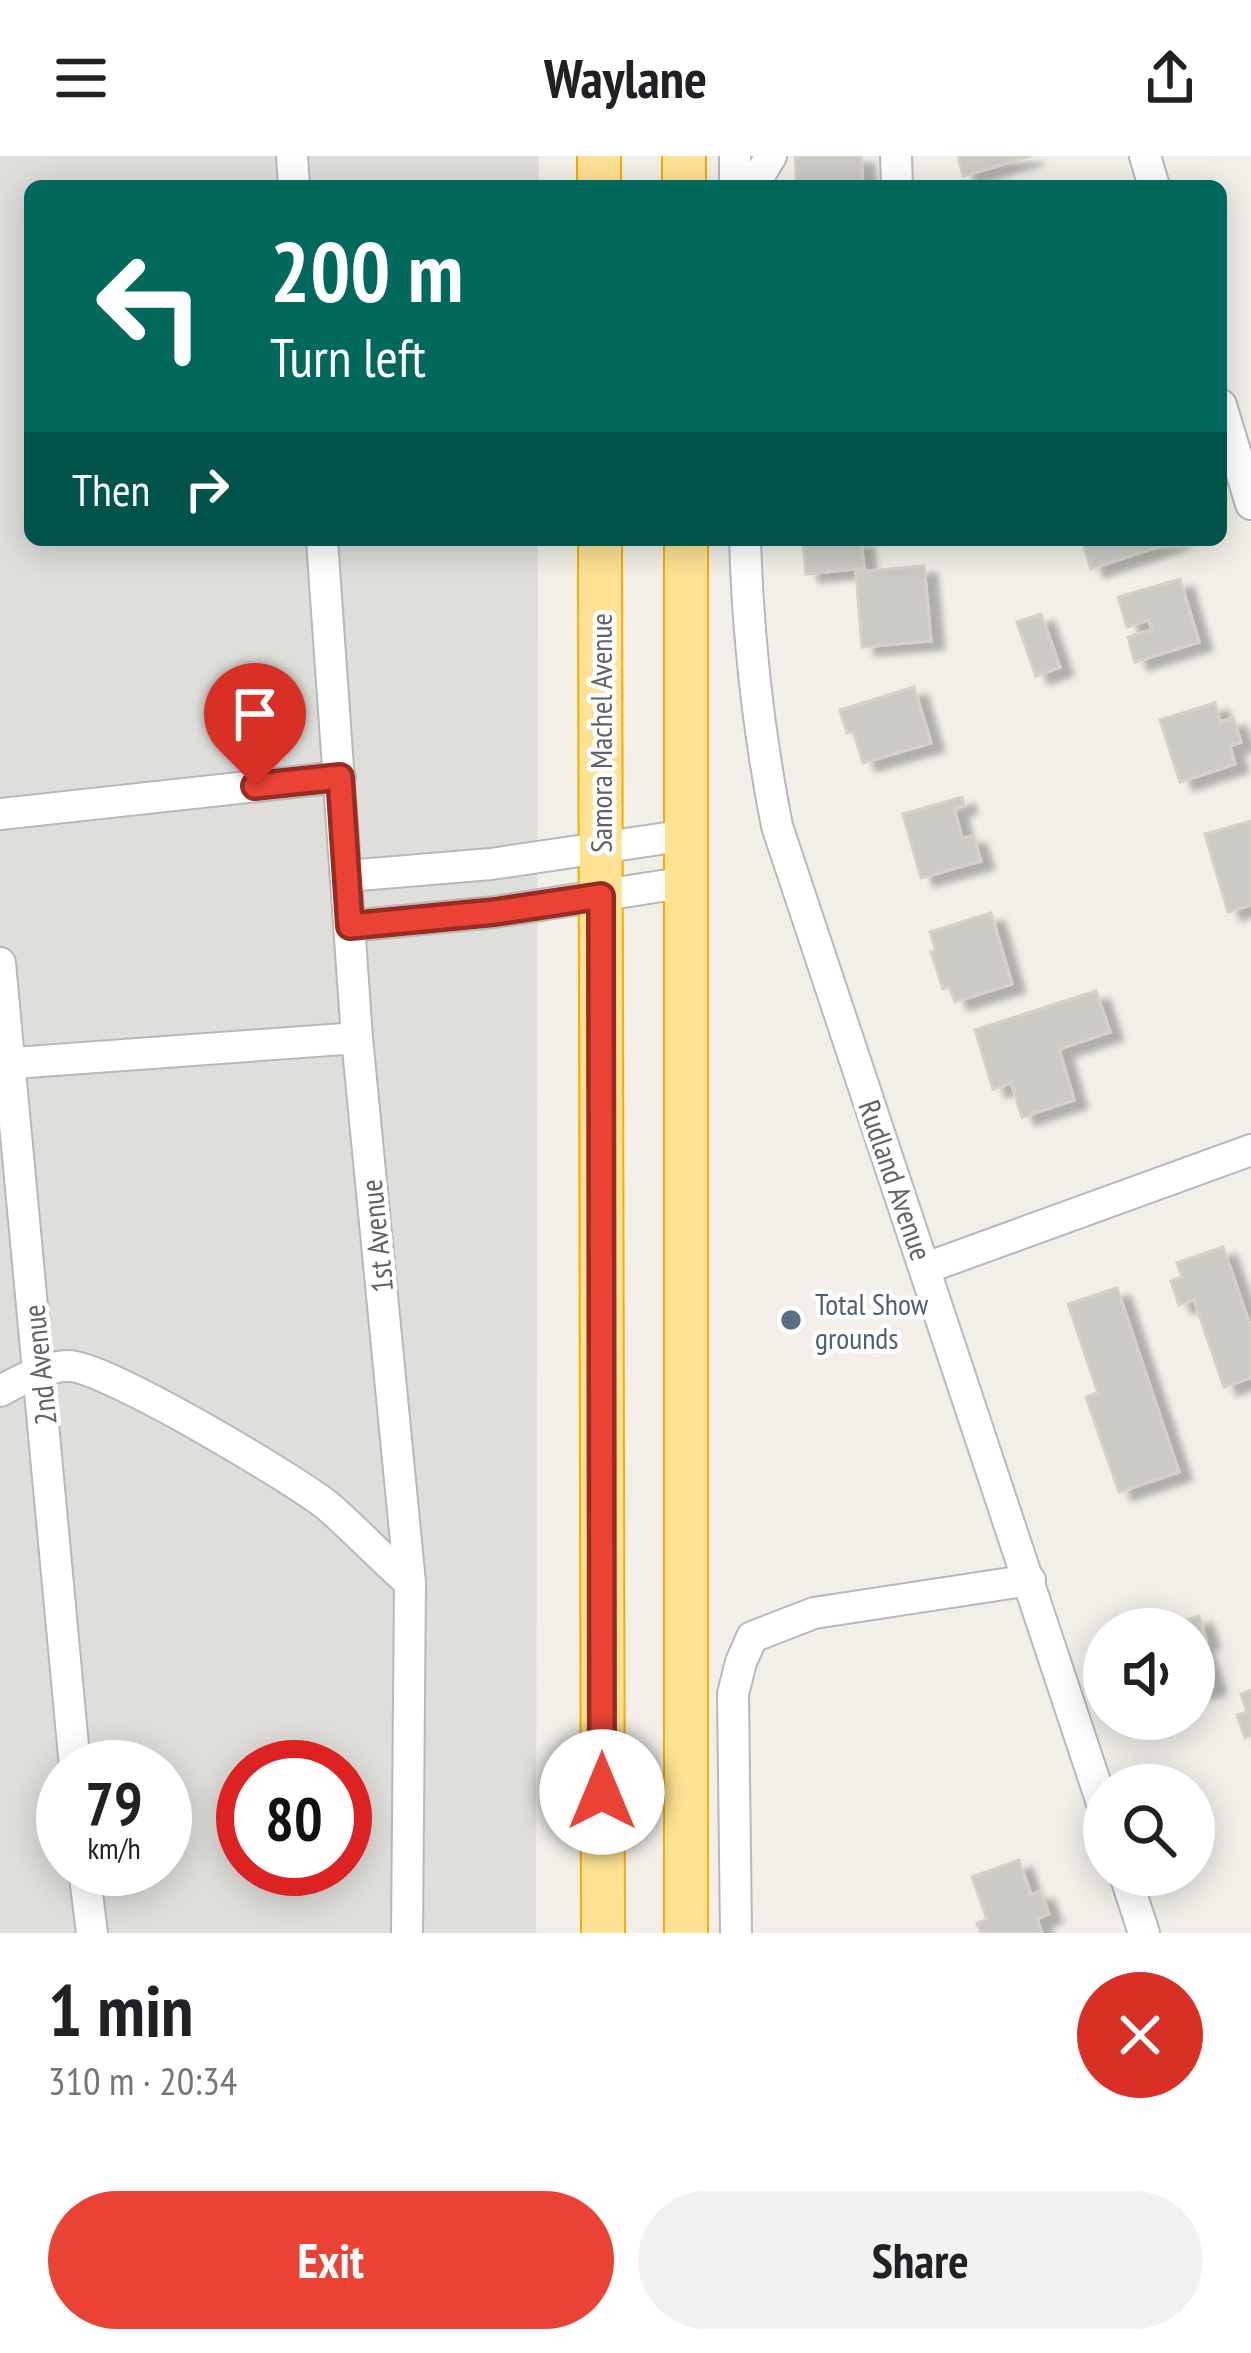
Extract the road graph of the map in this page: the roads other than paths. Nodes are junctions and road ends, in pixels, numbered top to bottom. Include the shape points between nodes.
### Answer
1 (1227, 425) edge
2 (1251, 504) edge
3 (322, 546) edge
4 (600, 546) edge
5 (686, 546) edge
6 (745, 546) edge
7 (340, 777) junction
8 (0, 814) edge
9 (687, 835) junction
10 (600, 850) junction
11 (347, 876) junction
12 (687, 882) junction
13 (601, 896) junction
14 (350, 926) junction
15 (0, 963) edge
16 (357, 1038) junction
17 (4, 1064) edge
18 (1251, 1150) edge
19 (926, 1268) junction
20 (40, 1370) junction
21 (0, 1391) edge
22 (1030, 1580) junction
23 (410, 1583) junction
24 (73, 1740) edge
25 (1089, 1764) edge
26 (87, 1896) edge
27 (1133, 1896) edge
28 (92, 1933) edge
29 (407, 1933) edge
30 (603, 1933) edge
31 (686, 1933) edge
32 (736, 1933) edge
33 (1144, 1933) edge

1 - 2 street
3 - 7 street, 1st Avenue
4 - 10 highway, Samora Machel Avenue
5 - 9 highway
6 - 19 street, Rudland Avenue via 758,732 777,826
7 - 8 street
7 - 11 street, 1st Avenue
9 - 10 street
9 - 12 highway
10 - 11 street
10 - 13 highway, Samora Machel Avenue
11 - 14 street, 1st Avenue
12 - 13 street
12 - 31 highway
13 - 14 street
13 - 30 highway, Samora Machel Avenue
14 - 16 street, 1st Avenue
15 - 17 street, 2nd Avenue
16 - 17 street
16 - 23 street, 1st Avenue
17 - 20 street, 2nd Avenue
18 - 19 street
19 - 22 street, Rudland Avenue
20 - 21 street
20 - 23 street via 72,1365 102,1374 250,1456 326,1505
20 - 24 street, 2nd Avenue
22 - 25 street, Rudland Avenue
22 - 32 street via 814,1613 752,1636 733,1694
23 - 29 street, 1st Avenue
26 - 28 street
27 - 33 street

